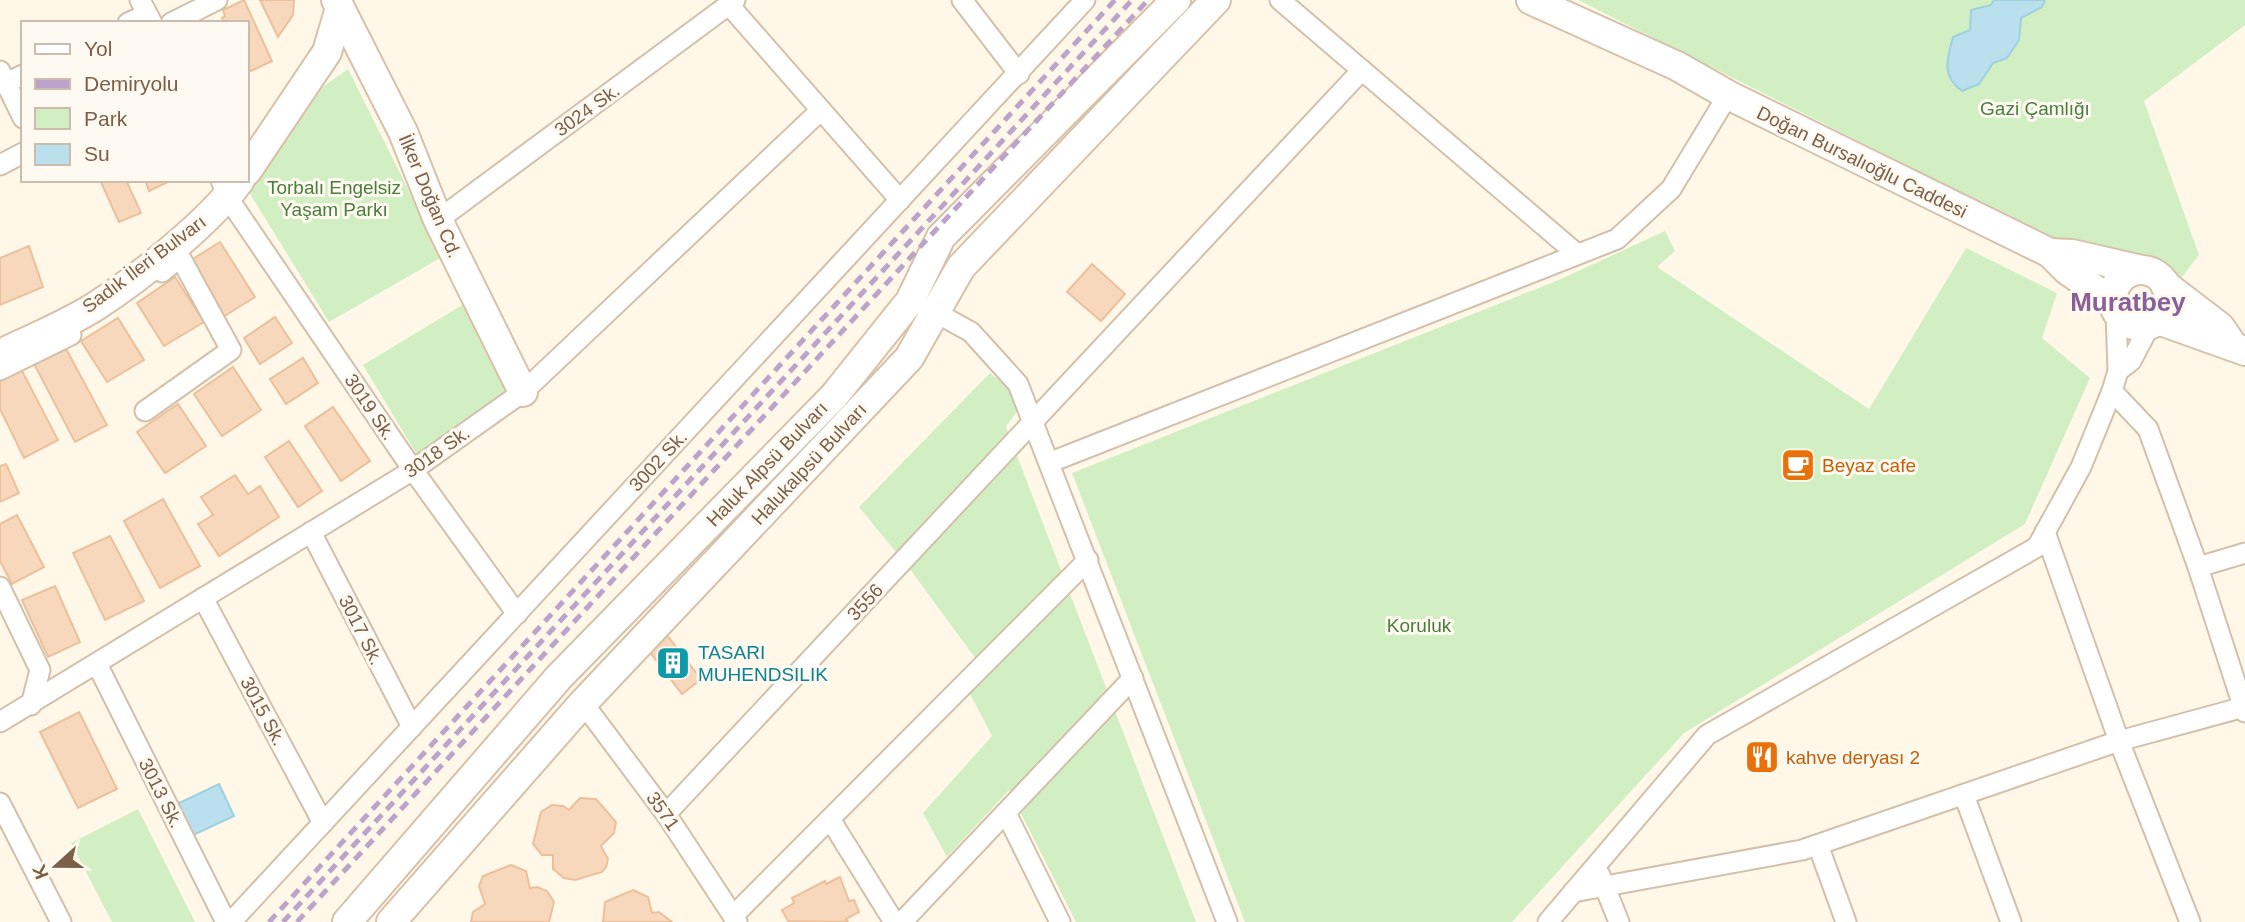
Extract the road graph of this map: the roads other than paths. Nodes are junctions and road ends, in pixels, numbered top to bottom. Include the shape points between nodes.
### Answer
1 (217, 0) edge
2 (962, 0) edge
3 (1086, 0) edge
4 (1176, 0) edge
5 (1216, 0) edge
6 (1280, 0) edge
7 (1531, 0) edge
8 (1563, 0) edge
9 (343, 3) edge
10 (732, 3) edge
11 (175, 21) edge
12 (1677, 66) junction
13 (1362, 70) junction
14 (1019, 74) junction
15 (10, 76) edge
16 (1728, 95) junction
17 (21, 111) edge
18 (820, 111) junction
19 (21, 154) edge
20 (0, 165) edge
21 (248, 170) edge
22 (230, 186) edge
23 (900, 200) junction
24 (438, 220) junction
25 (2050, 253) junction
26 (1577, 254) junction
27 (2141, 270) junction
28 (2165, 285) junction
29 (923, 306) junction
30 (2115, 307) junction
31 (2154, 322) junction
32 (2238, 347) edge
33 (0, 354) edge
34 (0, 370) edge
35 (2118, 371) junction
36 (2112, 391) junction
37 (523, 392) junction
38 (145, 411) dead end
39 (1035, 422) junction
40 (1051, 462) junction
41 (413, 470) junction
42 (310, 532) junction
43 (2045, 532) junction
44 (2245, 553) edge
45 (1088, 560) junction
46 (2198, 567) junction
47 (0, 587) edge
48 (203, 598) junction
49 (517, 614) junction
50 (97, 664) junction
51 (1133, 678) junction
52 (583, 703) junction
53 (31, 705) junction
54 (2244, 710) edge
55 (0, 722) edge
56 (412, 727) junction
57 (2119, 741) junction
58 (1964, 794) junction
59 (0, 803) edge
60 (1006, 813) junction
61 (666, 814) junction
62 (830, 819) junction
63 (323, 823) junction
64 (1818, 845) junction
65 (1595, 866) junction
66 (1606, 886) junction
67 (1573, 892) junction
68 (735, 919) edge
69 (61, 922) edge
70 (228, 922) edge
71 (347, 922) edge
72 (391, 922) edge
73 (894, 922) edge
74 (902, 922) edge
75 (1060, 922) edge
76 (1227, 922) edge
77 (1548, 922) edge
78 (1619, 922) edge
79 (1846, 922) edge
80 (2011, 922) edge
81 (2190, 922) edge

1 - 11 street
2 - 14 street
3 - 14 street, 3002 Sk.
4 - 29 main road, Haluk Alpsü Bulvarı via 942,237
5 - 29 main road, Halukalpsü Bulvarı
6 - 13 street
7 - 12 main road
8 - 12 main road via 1623,30
9 - 21 main road via 327,52
9 - 24 main road, İlker Doğan Cd.
10 - 18 street
10 - 24 street, 3024 Sk.
12 - 16 main road, Doğan Bursalıoğlu Caddesi
13 - 26 street
13 - 39 street, 3556
14 - 23 street, 3002 Sk.
15 - 17 street
16 - 25 main road, Doğan Bursalıoğlu Caddesi
16 - 26 street via 1671,189 1617,239
18 - 23 street
18 - 37 street, 3018 Sk.
19 - 20 street
22 - 33 main road, Sadık İleri Bulvarı via 188,235 95,307
22 - 41 street, 3019 Sk.
23 - 49 street, 3002 Sk.
24 - 37 main road, İlker Doğan Cd.
25 - 27 main road, Doğan Bursalıoğlu Caddesi
25 - 30 main road, Doğan Bursalıoğlu Caddesi
26 - 40 street
27 - 28 main road via 2151,272
27 - 30 main road via 2123,276 2114,292
28 - 31 main road via 2168,304
28 - 32 main road via 2220,327
29 - 39 street via 971,332 1018,384
29 - 52 main road, Halukalpsü Bulvarı via 909,358
29 - 71 main road, Haluk Alpsü Bulvarı via 559,677
30 - 31 main road via 2131,324
30 - 35 street
31 - 32 main road
31 - 35 street via 2130,361
34 - 38 street via 121,305 180,257 231,350
35 - 36 street
36 - 43 street via 2081,467
36 - 46 street via 2148,429
37 - 41 street, 3018 Sk.
39 - 40 street
39 - 61 street, 3556
40 - 45 street
41 - 42 street, 3018 Sk.
41 - 49 street, 3019 Sk.
42 - 48 street, 3018 Sk.
42 - 56 street, 3017 Sk.
43 - 57 street
43 - 65 street via 2037,547 1707,735
44 - 46 street
45 - 51 street
45 - 62 street
46 - 54 street
47 - 53 street via 40,670
48 - 50 street, 3018 Sk.
48 - 63 street, 3015 Sk.
49 - 56 street, 3002 Sk.
50 - 53 street, 3018 Sk.
50 - 70 street, 3013 Sk.
51 - 60 street
51 - 76 street
52 - 61 street, 3571
52 - 72 main road, Halukalpsü Bulvarı
53 - 55 street, 3018 Sk.
54 - 57 street
56 - 63 street, 3002 Sk.
57 - 58 street
57 - 81 street
58 - 64 street
58 - 80 street
59 - 69 street
60 - 74 street
60 - 75 street
61 - 68 street, 3571
62 - 68 street
62 - 73 street
63 - 70 street, 3002 Sk.
64 - 66 street
64 - 79 street
65 - 66 street
65 - 67 street
66 - 67 street
66 - 78 street
67 - 77 street

